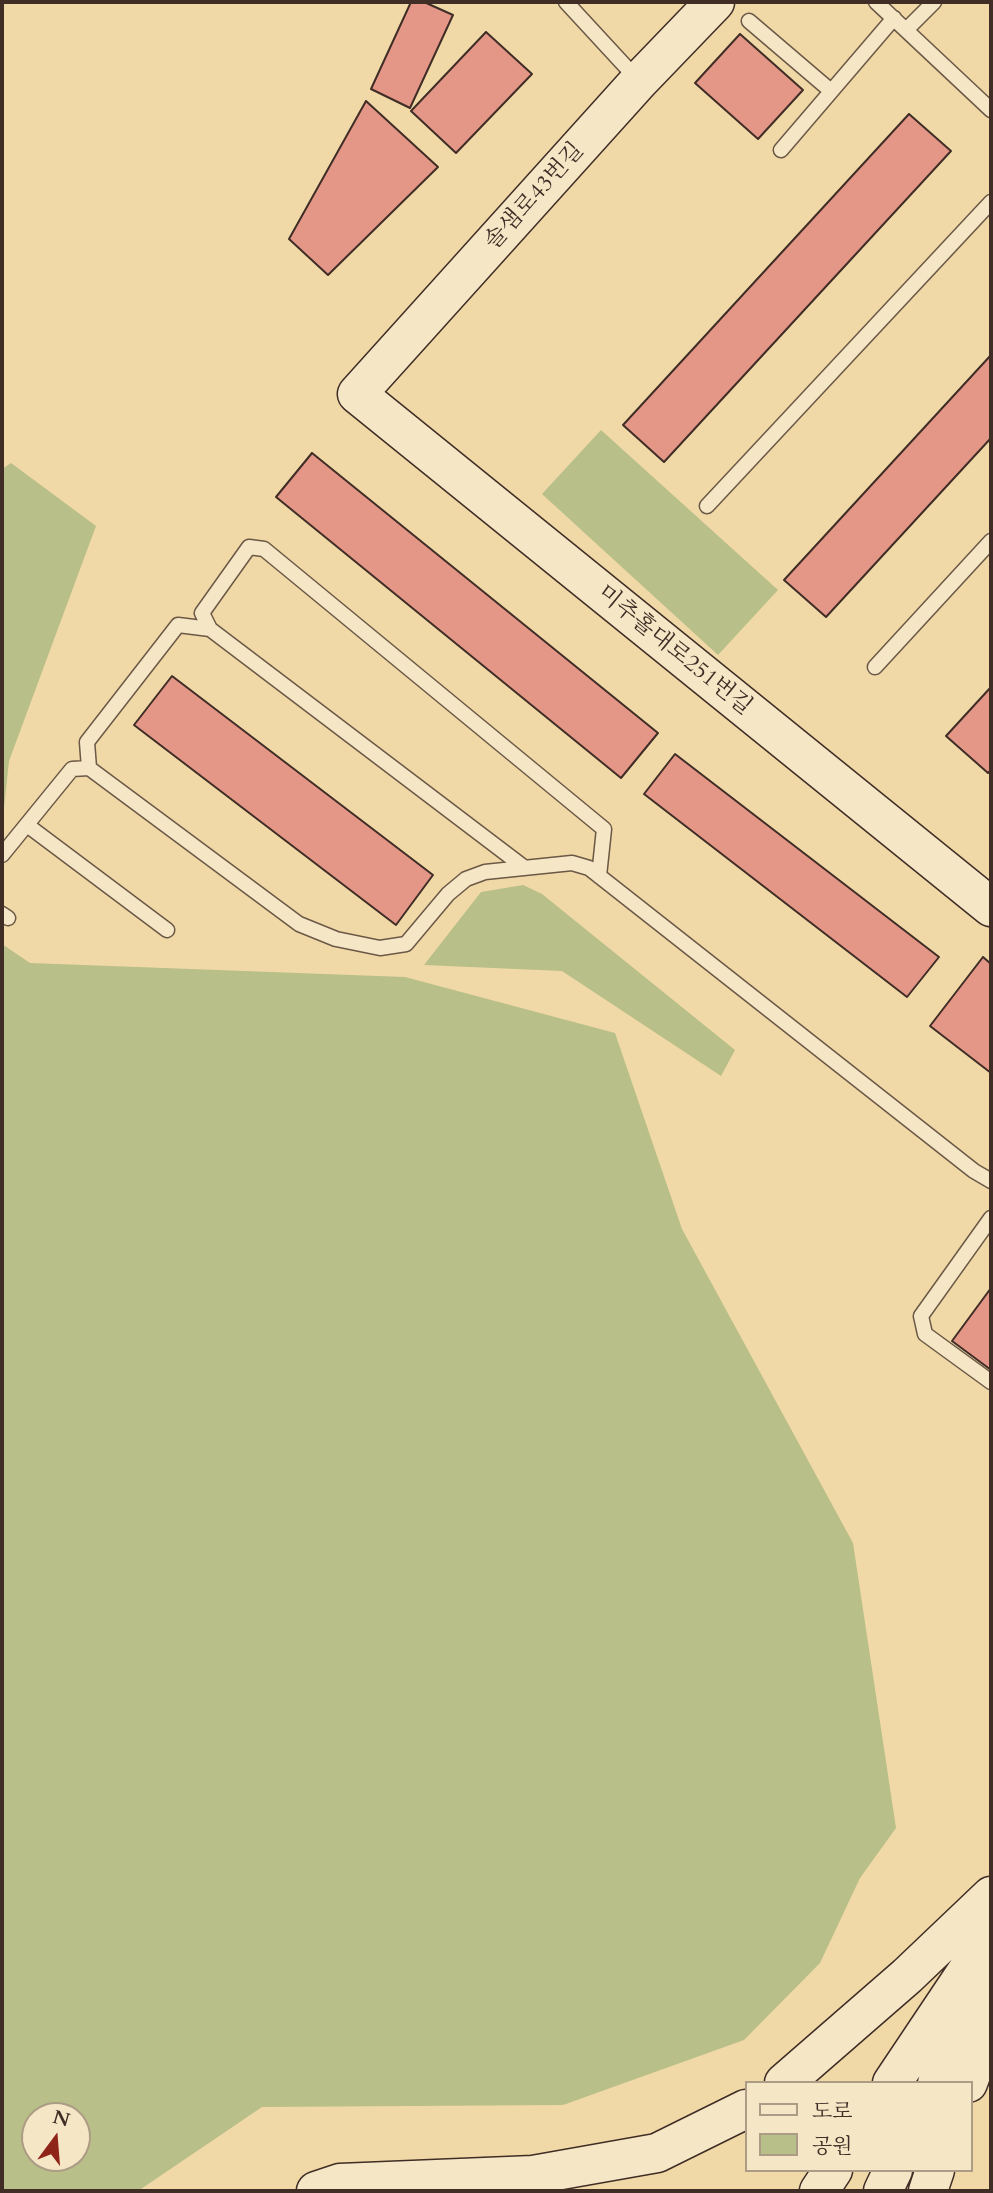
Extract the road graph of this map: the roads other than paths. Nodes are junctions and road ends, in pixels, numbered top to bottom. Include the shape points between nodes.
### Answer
1 (566, 2) edge
2 (715, 2) edge
3 (876, 2) edge
4 (934, 2) edge
5 (894, 19) junction
6 (749, 21) dead end
7 (906, 30) junction
8 (639, 81) junction
9 (831, 91) junction
10 (991, 110) edge
11 (780, 150) dead end
12 (991, 202) edge
13 (357, 394) joint
14 (707, 506) dead end
15 (991, 541) edge
16 (209, 629) junction
17 (875, 667) dead end
18 (89, 768) junction
19 (27, 825) junction
20 (2, 856) edge
21 (525, 868) junction
22 (599, 876) junction
23 (991, 907) edge
24 (167, 930) dead end
25 (991, 1181) edge
26 (991, 1218) edge
27 (991, 1382) edge
28 (991, 1896) edge
29 (991, 1935) edge
30 (991, 1973) edge
31 (991, 2020) edge
32 (785, 2081) edge
33 (893, 2081) edge
34 (938, 2081) edge
35 (969, 2081) edge
36 (744, 2110) edge
37 (832, 2172) edge
38 (892, 2172) edge
39 (934, 2172) edge
40 (316, 2191) edge
41 (819, 2191) edge
42 (883, 2191) edge
43 (928, 2191) edge

1 - 8 lane
2 - 8 street, 솔샘로43번길
3 - 5 lane
4 - 7 lane
5 - 7 lane
5 - 9 lane
6 - 9 lane
7 - 10 lane
8 - 13 street, 솔샘로43번길
9 - 11 lane
12 - 14 lane
13 - 23 street, 미추홀대로251번길
15 - 17 lane
16 - 18 lane via 178,625 87,742
16 - 21 lane
16 - 22 lane via 202,613 249,547 264,549 604,829
18 - 19 lane via 72,769
18 - 21 lane via 299,924 336,939 380,948 406,944 466,879
19 - 20 lane
19 - 24 lane
21 - 22 lane via 572,863
22 - 25 lane
26 - 27 lane via 921,1316 925,1334
28 - 32 street
29 - 33 street
30 - 34 street
31 - 35 street
36 - 40 street via 657,2153 533,2175 340,2182
37 - 41 street
38 - 42 street
39 - 43 street

